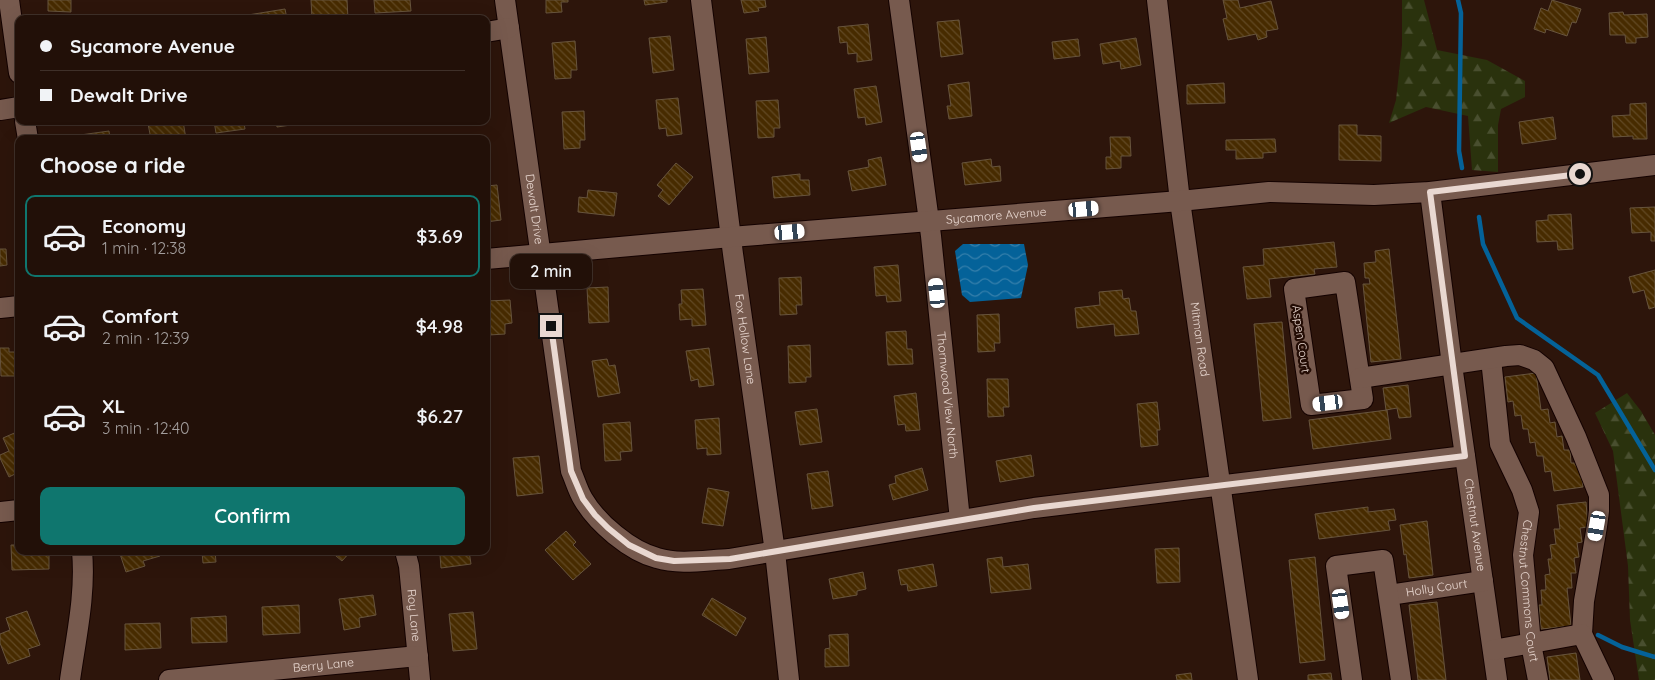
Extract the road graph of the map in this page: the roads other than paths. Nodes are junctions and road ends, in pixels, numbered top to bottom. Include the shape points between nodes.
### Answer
1 (9, 0) edge
2 (505, 0) edge
3 (701, 0) edge
4 (899, 0) edge
5 (1157, 0) edge
6 (509, 28) junction
7 (490, 31) edge
8 (15, 44) edge
9 (15, 108) edge
10 (0, 110) edge
11 (1655, 165) edge
12 (1430, 192) junction
13 (1180, 201) junction
14 (929, 221) junction
15 (731, 237) junction
16 (541, 253) junction
17 (490, 259) edge
18 (15, 306) edge
19 (0, 308) edge
20 (1491, 359) junction
21 (1452, 365) junction
22 (1360, 378) junction
23 (1465, 456) junction
24 (1220, 486) junction
25 (15, 510) edge
26 (0, 512) edge
27 (960, 520) junction
28 (775, 552) junction
29 (82, 555) edge
30 (406, 555) edge
31 (1483, 581) junction
32 (1389, 595) junction
33 (1582, 634) junction
34 (1531, 644) junction
35 (1493, 650) junction
36 (418, 656) junction
37 (70, 680) edge
38 (169, 680) edge
39 (420, 680) edge
40 (789, 680) edge
41 (1248, 680) edge
42 (1352, 680) edge
43 (1401, 680) edge
44 (1497, 680) edge
45 (1538, 680) edge
46 (1604, 680) edge

1 - 8 street
2 - 6 street, Dewalt Drive
3 - 15 street, Fox Hollow Lane
4 - 14 street, Thornwood View North
5 - 13 street, Mitman Road
6 - 7 street
6 - 16 street, Dewalt Drive
9 - 10 street
11 - 12 street, Sycamore Avenue
12 - 13 street, Sycamore Avenue via 1374,195 1269,192
12 - 21 street, Chestnut Avenue
13 - 14 street, Sycamore Avenue
13 - 24 street, Mitman Road
14 - 15 street, Sycamore Avenue
14 - 27 street, Thornwood View North
15 - 16 street, Sycamore Avenue
15 - 28 street, Fox Hollow Lane
16 - 17 street, Sycamore Avenue
16 - 28 street, Dewalt Drive via 571,471 583,499 595,515 629,545 656,558 688,561 730,559
18 - 19 street
20 - 21 street
20 - 33 street via 1520,355 1544,368 1598,495 1599,511 1584,601
20 - 34 street, Chestnut Commons Court via 1500,444 1529,512 1523,555
21 - 22 street
21 - 23 street, Chestnut Avenue
22 - 22 street, Aspen Court via 1363,399 1311,406 1294,288 1345,282
23 - 24 street, Dewalt Drive
23 - 31 street, Chestnut Avenue
24 - 27 street, Dewalt Drive
24 - 41 street, Mitman Road
25 - 26 street
27 - 28 street, Dewalt Drive
28 - 40 street, Fox Hollow Lane
29 - 37 street via 82,596
30 - 36 street, Roy Lane
31 - 32 street, Holly Court
31 - 35 street, Chestnut Avenue
32 - 42 street, Holly Court via 1383,560 1336,566
32 - 43 street, Holly Court
33 - 34 street
33 - 46 street
34 - 35 street
34 - 45 street, Chestnut Commons Court
35 - 44 street, Chestnut Avenue
36 - 38 street, Berry Lane
36 - 39 street, Roy Lane

